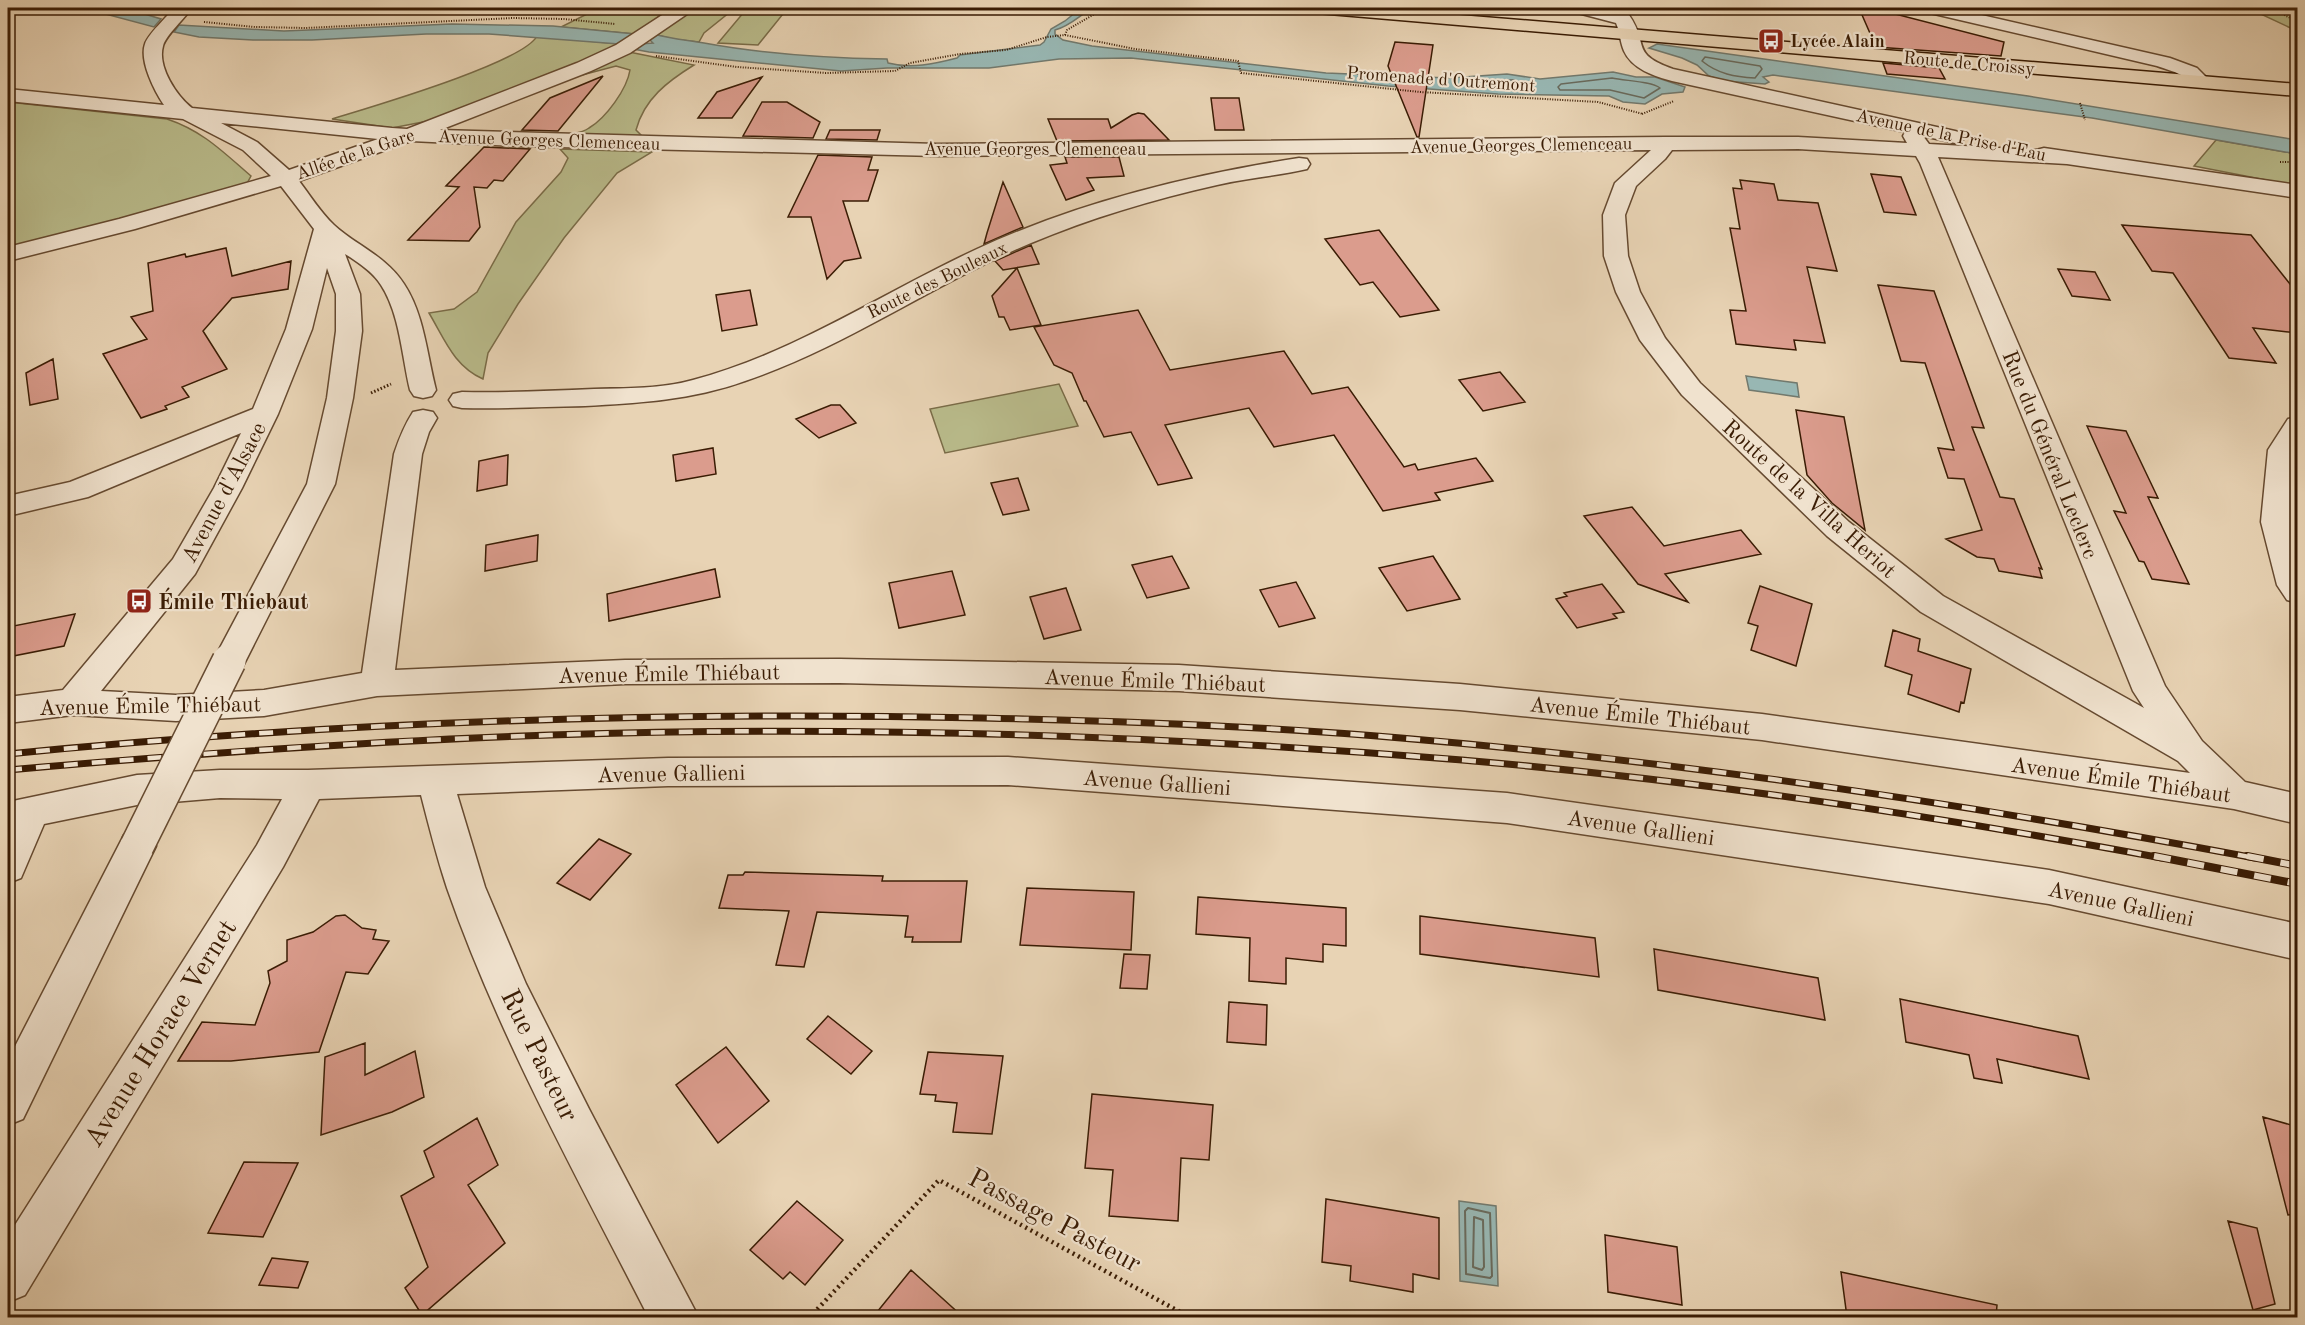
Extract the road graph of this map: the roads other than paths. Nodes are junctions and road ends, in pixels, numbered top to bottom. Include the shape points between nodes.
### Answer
1 (684, 8) edge
2 (1317, 8) edge
3 (1580, 8) edge
4 (1930, 8) edge
5 (179, 11) edge
6 (1420, 12) edge
7 (1969, 12) edge
8 (1628, 34) junction
9 (2201, 82) junction
10 (2298, 90) edge
11 (8, 95) edge
12 (185, 112) junction
13 (1907, 127) junction
14 (409, 135) junction
15 (1666, 143) junction
16 (1952, 144) junction
17 (1414, 147) joint
18 (1923, 151) junction
19 (1267, 158) junction
20 (2064, 158) joint
21 (286, 178) junction
22 (2298, 192) edge
23 (326, 229) junction
24 (8, 254) edge
25 (374, 300) junction
26 (304, 314) junction
27 (423, 404) junction
28 (264, 414) junction
29 (2298, 425) edge
30 (8, 506) edge
31 (2298, 592) edge
32 (377, 683) junction
33 (73, 702) junction
34 (8, 710) edge
35 (2190, 751) junction
36 (434, 779) junction
37 (308, 785) junction
38 (2234, 794) junction
39 (2298, 809) edge
40 (19, 815) edge
41 (8, 867) edge
42 (2298, 942) edge
43 (8, 1104) edge
44 (8, 1278) edge
45 (675, 1317) edge

1 - 14 street, Allée de la Gare via 623,49
2 - 6 main road, Route de Croissy
3 - 8 street, Avenue de la Prise d'Eau via 1623,19
4 - 7 street
5 - 12 street via 154,44 153,57 164,91
6 - 8 main road, Route de Croissy
7 - 9 street via 2163,62 2190,72
8 - 9 main road, Route de Croissy
8 - 13 street, Avenue de la Prise d'Eau via 1633,52 1645,64 1672,75
9 - 10 main road, Route de Croissy
11 - 12 street, Avenue Georges Clemenceau
12 - 14 street, Avenue Georges Clemenceau
12 - 21 street via 250,146
13 - 16 street, Avenue de la Prise d'Eau
13 - 18 street, Rue du Général Leclerc
14 - 19 street, Avenue Georges Clemenceau
14 - 21 street, Allée de la Gare
15 - 17 street, Avenue Georges Clemenceau
15 - 18 street, Avenue Georges Clemenceau via 1798,143
15 - 35 street, Route de la Villa Heriot via 1626,183 1614,215 1616,256 1628,292 1653,340 1691,389 1838,529 1932,604
16 - 18 street, Avenue Georges Clemenceau
16 - 20 street, Avenue Georges Clemenceau
17 - 19 street, Route des Bouleaux
18 - 35 street, Rue du Général Leclerc via 2150,691
19 - 27 street, Route des Bouleaux via 1106,208 1019,240 789,354 733,377 695,388 642,395 462,400 443,414
20 - 22 street, Avenue de la Prise d'Eau
21 - 23 street
21 - 24 street, Allée de la Gare
23 - 25 street
23 - 25 street via 379,269
23 - 26 street, Avenue d'Alsace
25 - 26 street via 326,313
25 - 27 street
25 - 43 street, bridge via 350,330 321,484
26 - 28 street, Avenue d'Alsace
27 - 32 street via 408,454
28 - 30 street via 78,490
28 - 33 street, Avenue d'Alsace via 184,566
29 - 31 street via 2282,450 2276,522
32 - 33 street, Avenue Émile Thiébaut via 264,703 187,708
32 - 38 street, Avenue Émile Thiébaut via 625,672 840,671 1179,678 1460,697 1762,728
33 - 34 street, Avenue Émile Thiébaut
35 - 38 street, Route de la Villa Heriot
36 - 37 street, Avenue Gallieni
36 - 42 street, Avenue Gallieni via 668,772 1008,771 1507,808 2049,887
36 - 45 street, Rue Pasteur via 466,887 509,992 578,1134
37 - 40 street, Avenue Gallieni via 220,784 137,790
37 - 44 street, Avenue Horace Vernet via 270,856
38 - 39 street, Avenue Émile Thiébaut
40 - 41 street

